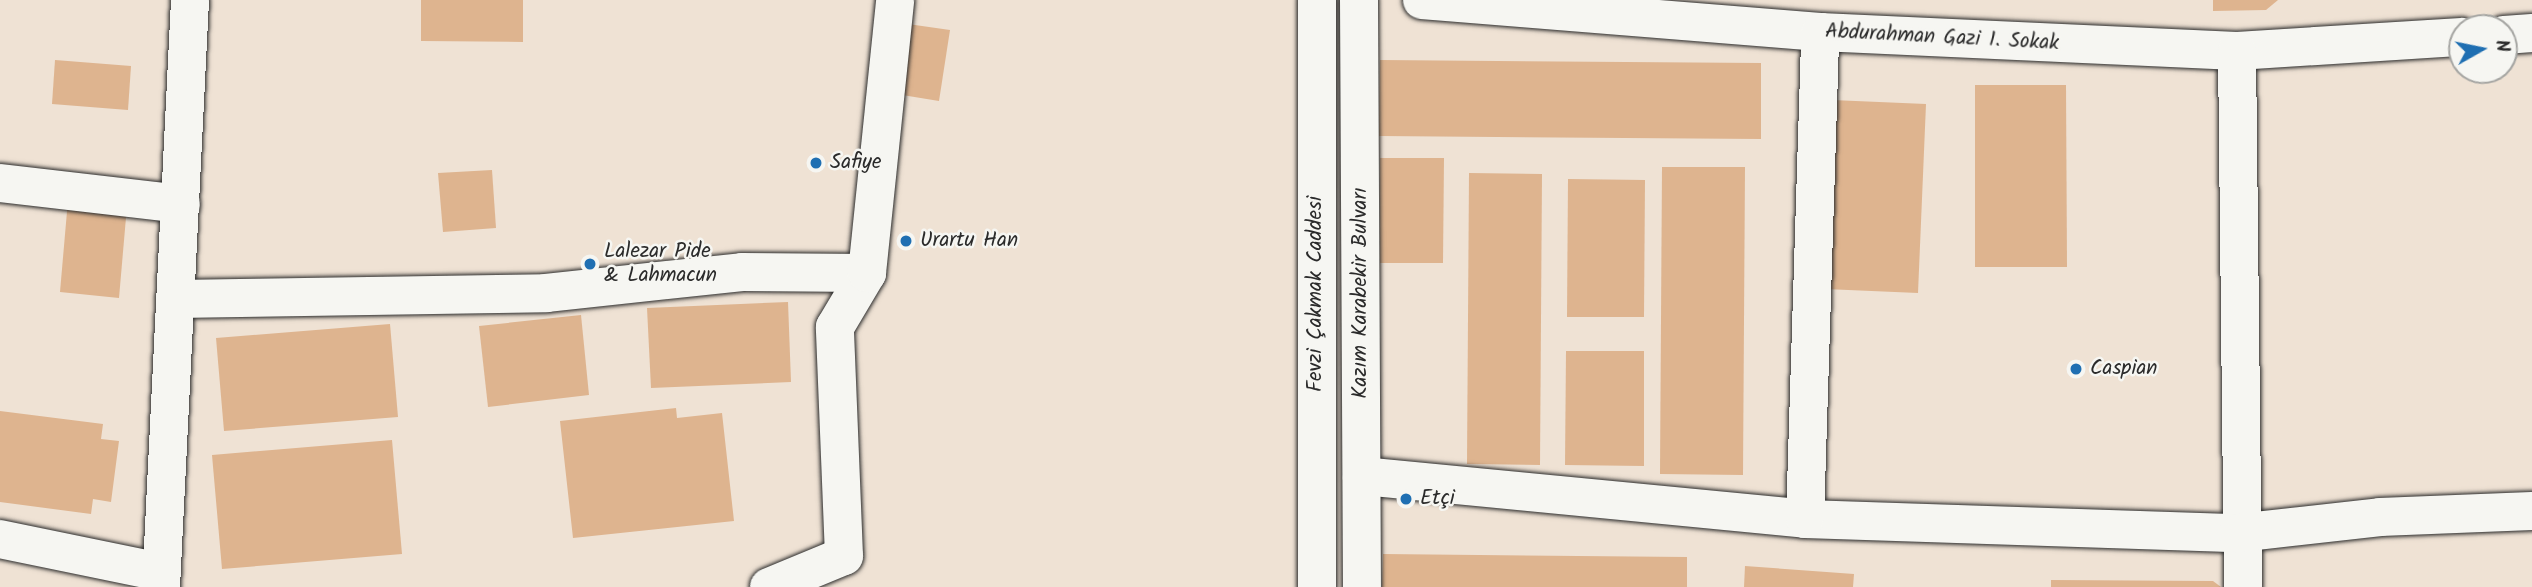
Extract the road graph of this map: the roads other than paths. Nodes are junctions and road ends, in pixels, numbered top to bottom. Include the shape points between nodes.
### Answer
1 (190, 0) edge
2 (895, 0) edge
3 (1317, 0) edge
4 (1359, 0) edge
5 (1422, 0) edge
6 (1820, 32) junction
7 (2448, 38) edge
8 (2237, 51) junction
9 (0, 183) edge
10 (181, 204) junction
11 (867, 273) junction
12 (176, 299) junction
13 (1362, 476) junction
14 (2532, 511) edge
15 (1805, 519) junction
16 (2238, 533) junction
17 (0, 539) edge
18 (161, 579) edge
19 (769, 587) edge
20 (1317, 587) edge
21 (1362, 587) edge
22 (2243, 587) edge

1 - 10 street
2 - 11 street
3 - 20 street, Fevzi Çakmak Caddesi
4 - 13 street, Kazım Karabekir Bulvarı
5 - 6 street, Abdurahman Gazi 1. Sokak
6 - 8 street, Abdurahman Gazi 1. Sokak
6 - 15 street
7 - 8 street, Abdurahman Gazi 1. Sokak
8 - 16 street
9 - 10 street
10 - 12 street
11 - 12 street via 742,272 545,293
11 - 19 street via 835,327 844,556
12 - 18 street
13 - 15 street
13 - 21 street, Kazım Karabekir Bulvarı
14 - 16 street via 2380,516
15 - 16 street
16 - 22 street
17 - 18 street

